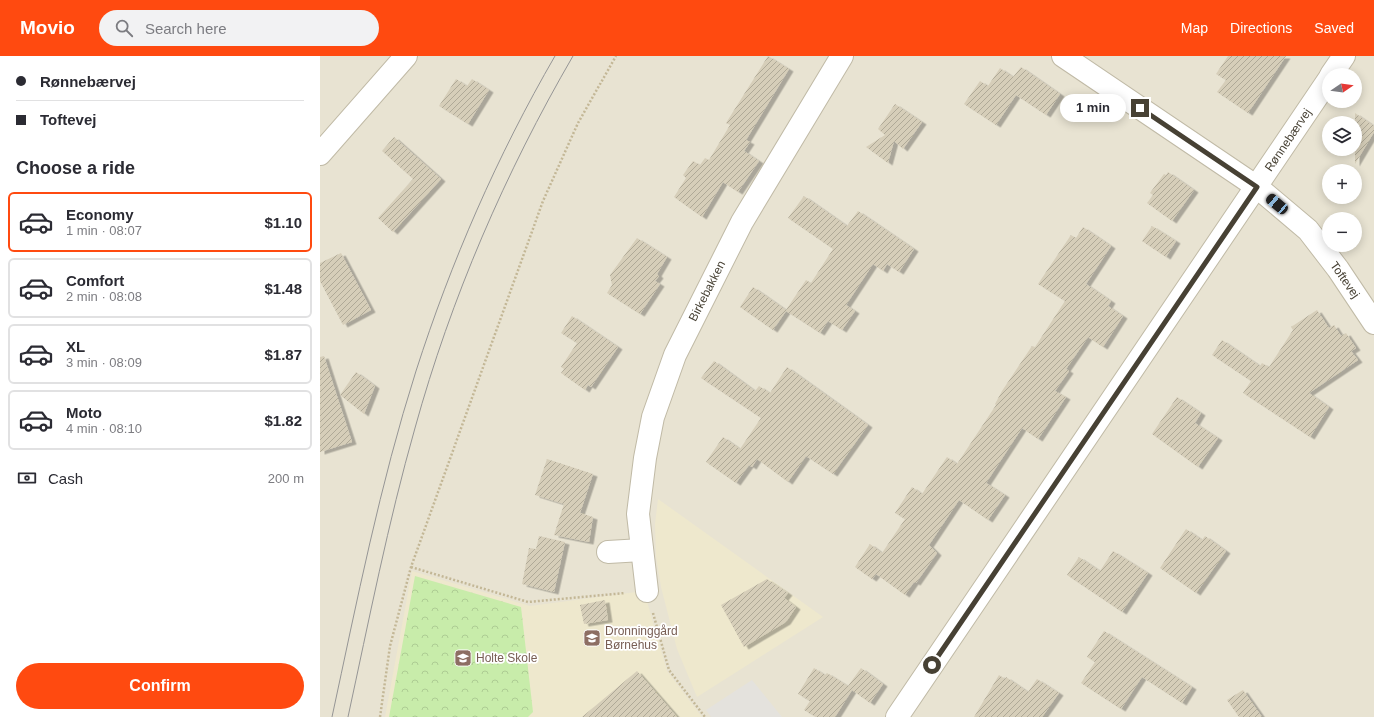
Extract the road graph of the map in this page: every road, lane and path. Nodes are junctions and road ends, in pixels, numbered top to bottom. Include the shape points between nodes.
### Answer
1 (406, 56) edge
2 (616, 56) edge
3 (842, 56) edge
4 (1063, 56) edge
5 (1344, 56) edge
6 (1336, 68) edge
7 (1322, 90) edge
8 (320, 154) edge
9 (1257, 187) junction
10 (1374, 323) edge
11 (642, 550) junction
12 (608, 552) dead end
13 (411, 567) junction
14 (647, 591) junction
15 (380, 717) edge
16 (706, 717) edge
17 (897, 717) edge

1 - 8 street
2 - 13 path via 578,123 543,201
3 - 11 street, Birkebakken via 742,222 675,355 653,417 645,458 638,514
4 - 9 street, Toftevej
5 - 6 street
7 - 9 street, Rønnebærvej
9 - 10 street, Toftevej via 1308,230
9 - 17 street, Rønnebærvej
11 - 12 street
11 - 14 street, Birkebakken
13 - 14 path via 528,602
13 - 15 path via 390,646
14 - 16 path via 669,670

